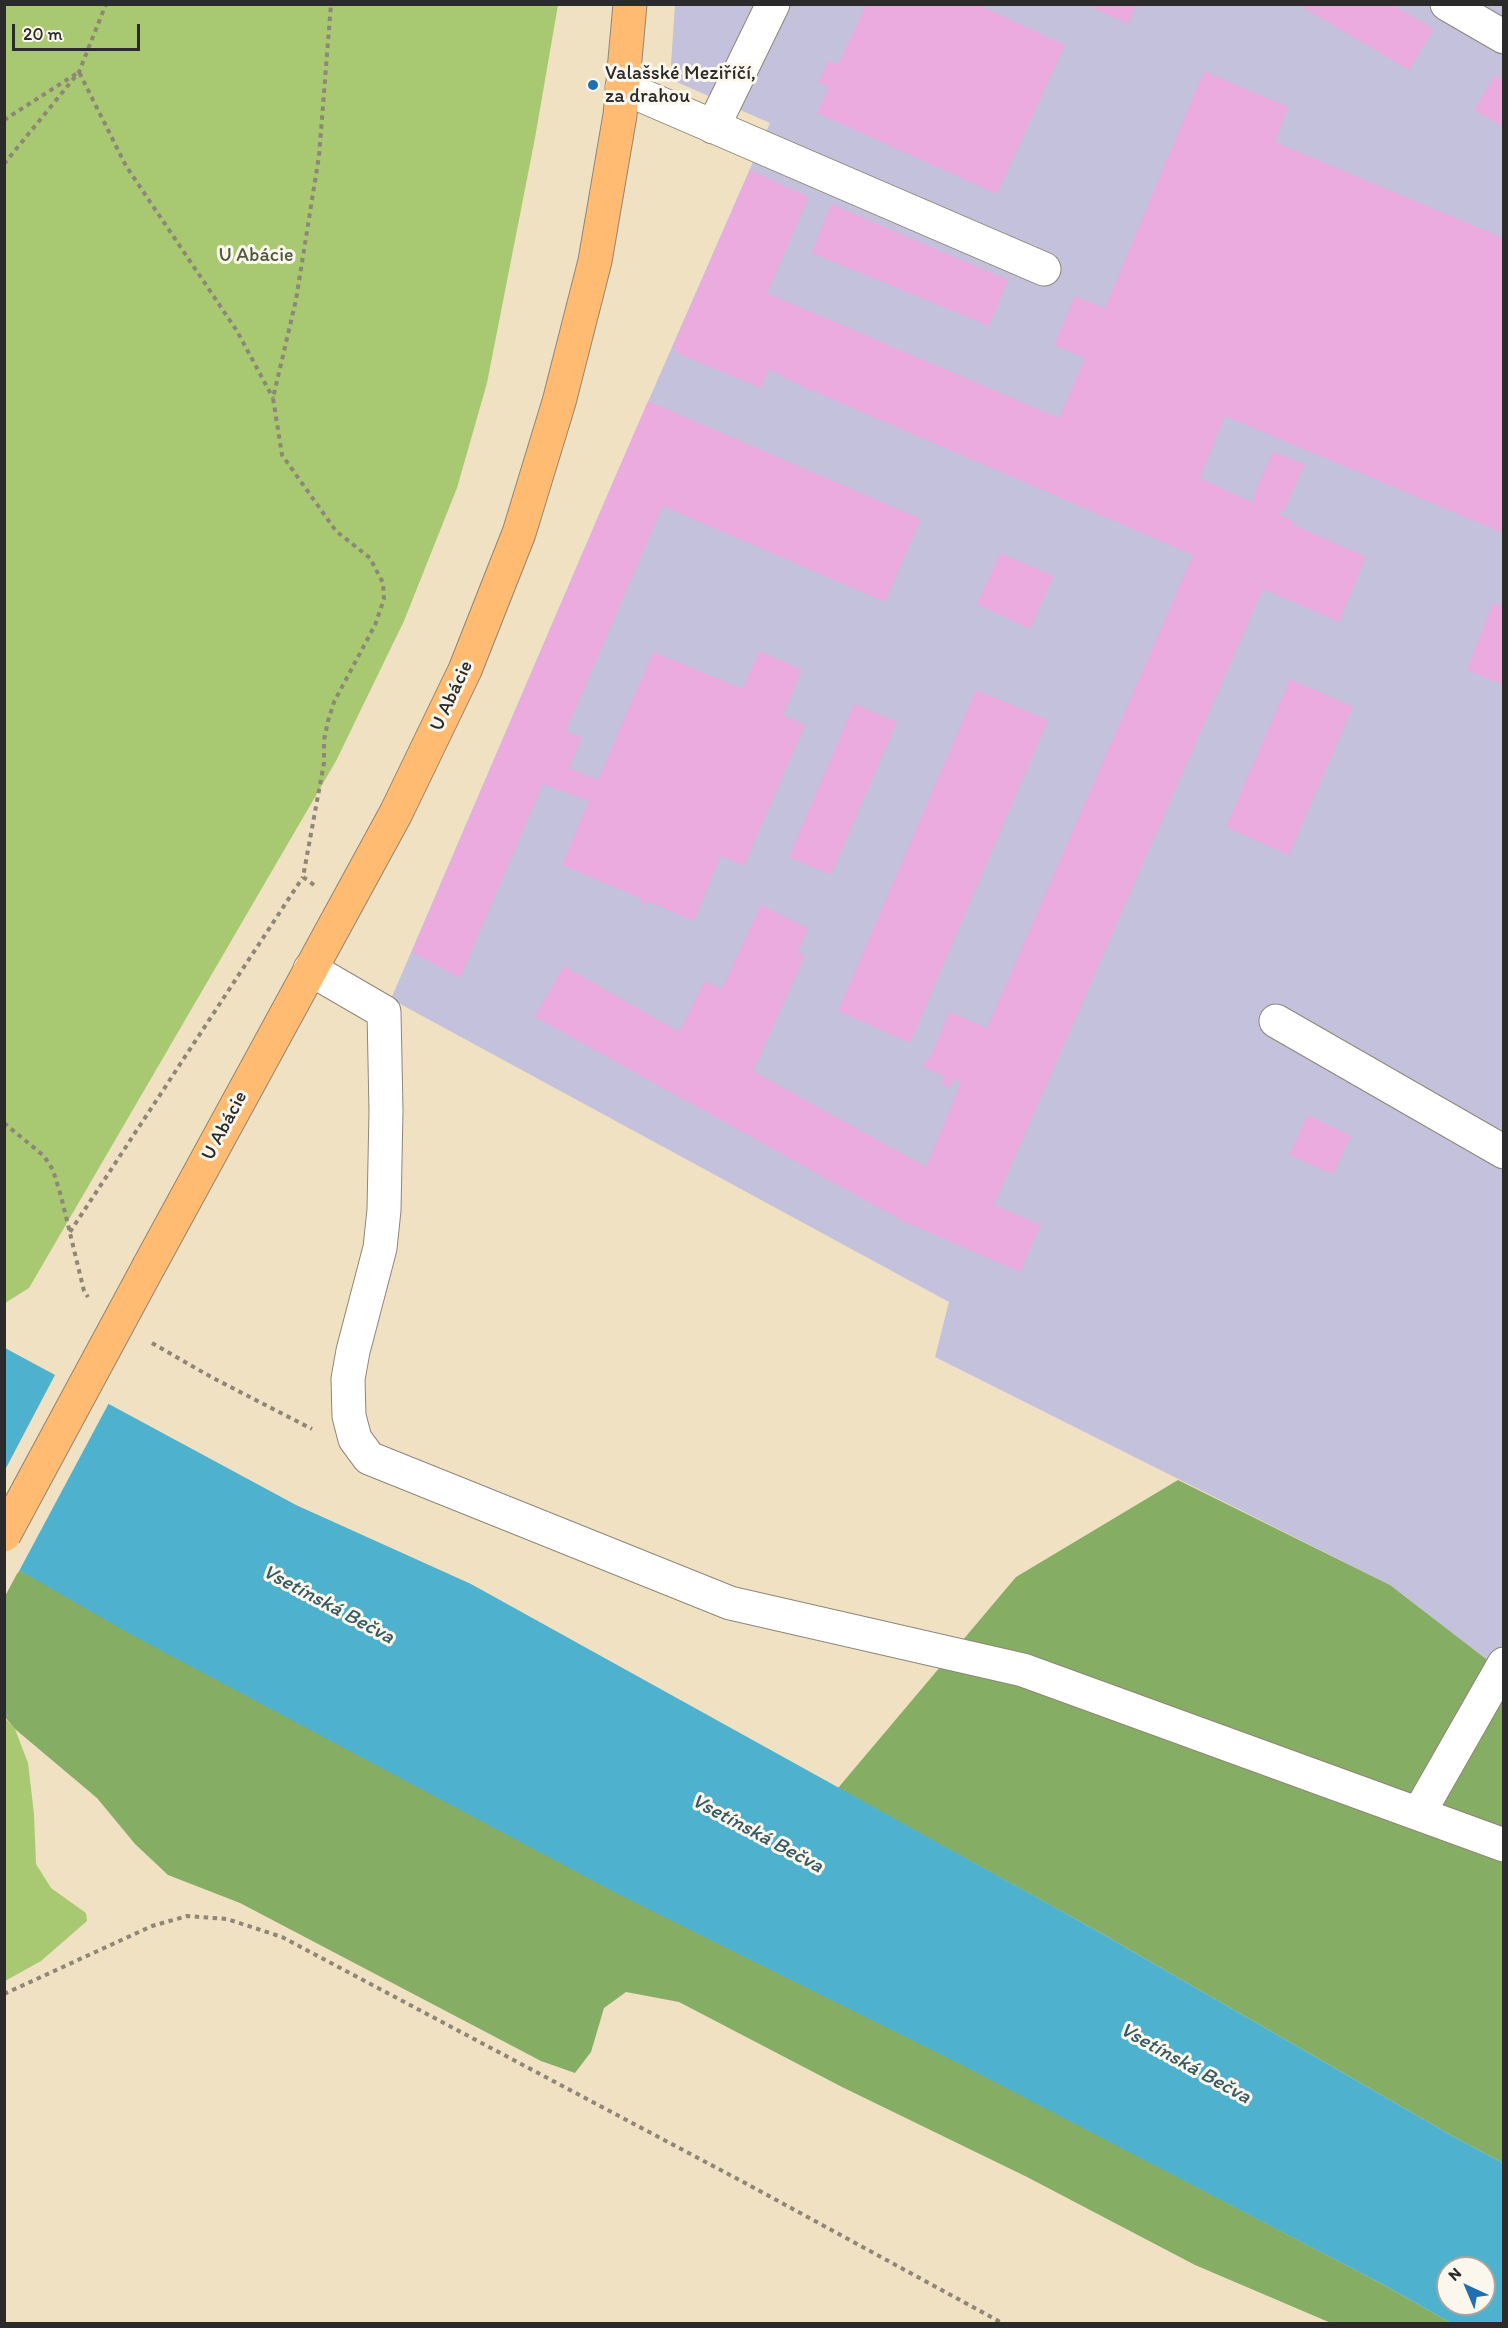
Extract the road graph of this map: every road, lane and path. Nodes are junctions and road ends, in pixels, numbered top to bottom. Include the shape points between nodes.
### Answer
1 (106, 4) edge
2 (331, 4) edge
3 (630, 4) edge
4 (773, 4) edge
5 (1447, 4) edge
6 (1503, 37) edge
7 (79, 72) junction
8 (622, 87) junction
9 (4, 120) edge
10 (713, 127) junction
11 (4, 164) edge
12 (1044, 269) dead end
13 (273, 398) junction
14 (303, 877) junction
15 (343, 910) junction
16 (310, 969) junction
17 (1276, 1022) dead end
18 (4, 1123) edge
19 (1503, 1152) edge
20 (70, 1232) junction
21 (93, 1305) dead end
22 (144, 1338) dead end
23 (317, 1431) dead end
24 (4, 1534) edge
25 (1503, 1664) edge
26 (1419, 1813) junction
27 (1503, 1845) edge
28 (4, 1994) edge
29 (1004, 2324) edge

1 - 7 path
2 - 13 path via 319,156 296,300
3 - 8 main road, U Abácie
4 - 10 street
5 - 6 street
7 - 9 path
7 - 11 path
7 - 13 path via 126,166 237,331
8 - 10 street
8 - 15 main road, U Abácie via 595,261 559,402 519,533 465,670 396,813
10 - 12 street
13 - 14 path via 282,454 336,531 370,558 383,583 384,599 375,625 328,721
14 - 15 path
14 - 20 path
15 - 16 main road, U Abácie
16 - 24 main road, U Abácie, bridge
16 - 26 street via 384,1012 384,1210 380,1248 348,1379 349,1416 355,1439 369,1458 730,1603 1023,1670
17 - 19 street
18 - 20 path via 44,1156 53,1170
20 - 21 path via 84,1291
22 - 23 path
25 - 26 street
26 - 27 street
28 - 29 path via 152,1926 187,1916 226,1919 282,1937

